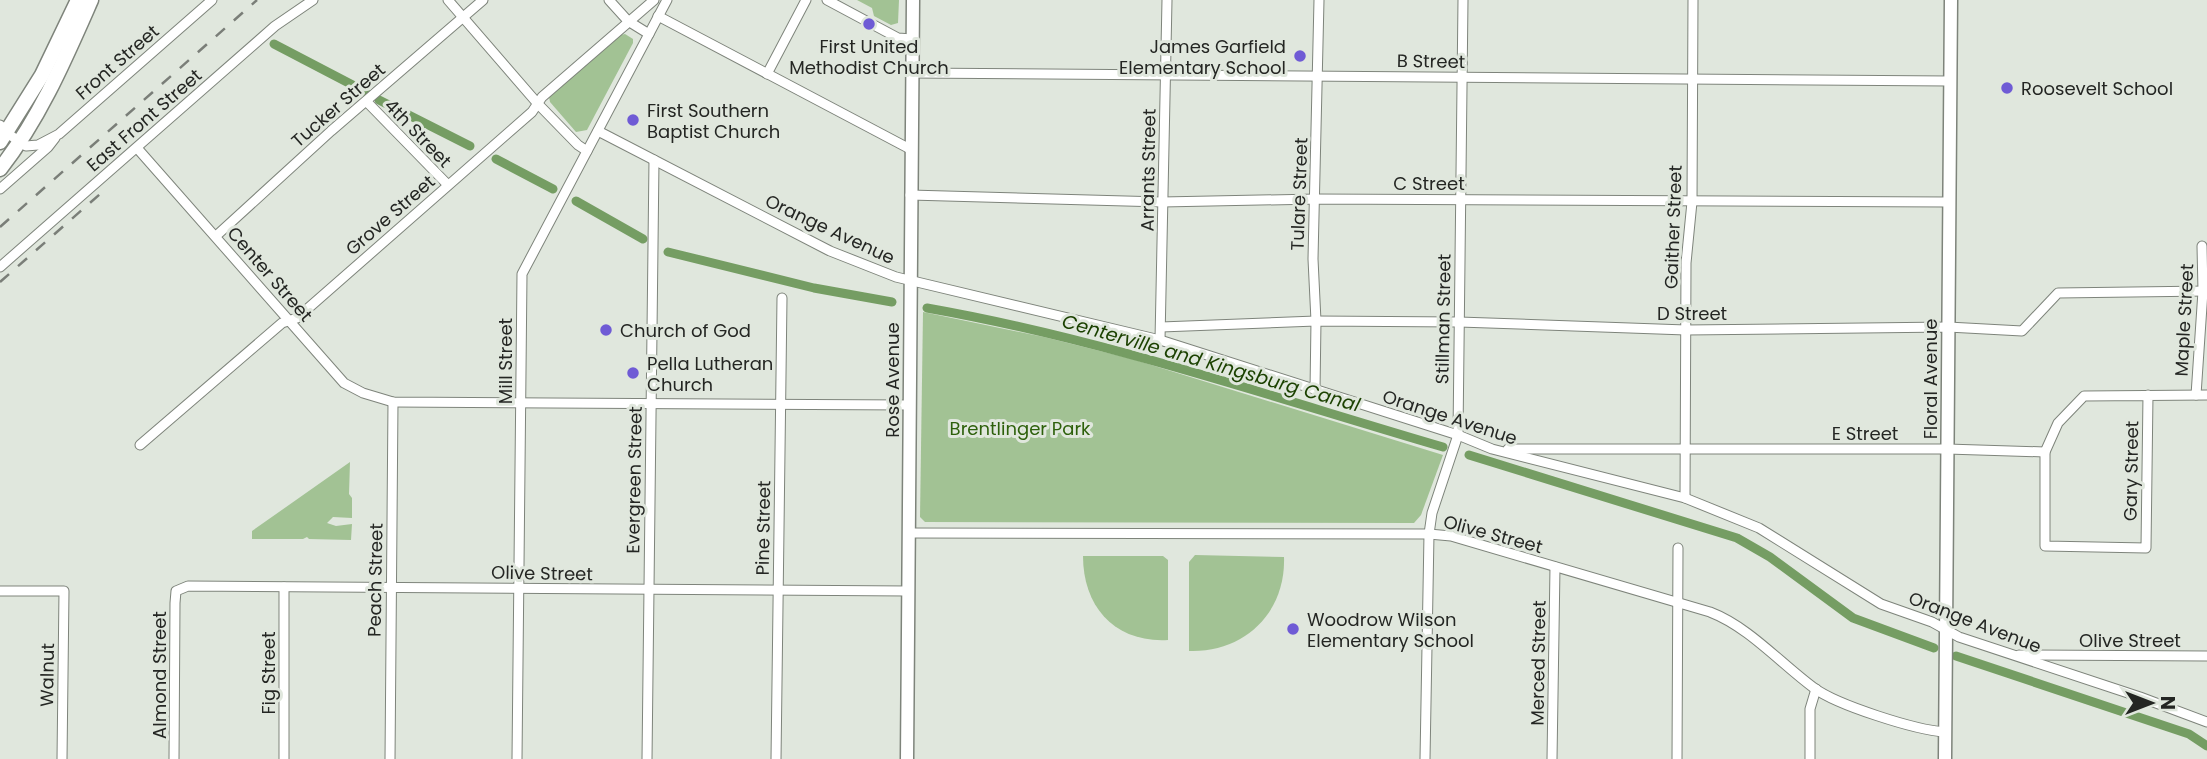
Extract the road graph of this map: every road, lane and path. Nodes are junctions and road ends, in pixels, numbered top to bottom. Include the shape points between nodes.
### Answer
1 (78, 0) edge
2 (91, 0) edge
3 (212, 0) edge
4 (313, 0) edge
5 (448, 0) edge
6 (483, 0) edge
7 (609, 0) edge
8 (654, 0) edge
9 (667, 0) edge
10 (806, 0) edge
11 (827, 0) edge
12 (913, 0) edge
13 (1167, 0) edge
14 (1319, 0) edge
15 (1463, 0) edge
16 (1693, 0) edge
17 (1951, 0) edge
18 (658, 16) junction
19 (463, 18) junction
20 (628, 22) junction
21 (649, 34) junction
22 (912, 39) junction
23 (911, 73) junction
24 (767, 74) junction
25 (1166, 74) junction
26 (1318, 75) junction
27 (1462, 77) junction
28 (1693, 80) junction
29 (1950, 81) junction
30 (367, 102) junction
31 (538, 104) junction
32 (598, 131) junction
33 (2, 133) edge
34 (58, 134) junction
35 (19, 142) junction
36 (137, 148) junction
37 (910, 149) junction
38 (587, 151) junction
39 (654, 160) junction
40 (0, 169) edge
41 (448, 185) junction
42 (0, 189) edge
43 (910, 195) junction
44 (1316, 199) junction
45 (1460, 199) junction
46 (1163, 202) junction
47 (1692, 202) junction
48 (1948, 202) junction
49 (216, 236) junction
50 (2202, 246) dead end
51 (0, 267) edge
52 (909, 280) junction
53 (2205, 291) edge
54 (782, 298) dead end
55 (290, 320) junction
56 (1316, 321) junction
57 (1459, 322) junction
58 (1161, 327) junction
59 (1948, 327) junction
60 (1686, 330) junction
61 (1160, 340) junction
62 (1315, 390) junction
63 (2148, 395) junction
64 (2196, 395) junction
65 (2207, 395) edge
66 (393, 402) junction
67 (520, 403) junction
68 (651, 403) junction
69 (780, 405) junction
70 (910, 405) junction
71 (1458, 435) junction
72 (140, 445) dead end
73 (1492, 449) junction
74 (1947, 449) junction
75 (1685, 450) junction
76 (2045, 452) junction
77 (1685, 498) junction
78 (909, 533) junction
79 (1429, 534) junction
80 (1678, 548) dead end
81 (1555, 567) junction
82 (284, 587) junction
83 (390, 587) junction
84 (518, 589) junction
85 (649, 590) junction
86 (0, 591) edge
87 (176, 591) joint
88 (778, 591) junction
89 (908, 591) junction
90 (1677, 601) junction
91 (1946, 630) junction
92 (2011, 655) junction
93 (2207, 656) edge
94 (1815, 689) junction
95 (2207, 722) edge
96 (1945, 732) junction
97 (62, 759) edge
98 (174, 759) edge
99 (284, 759) edge
100 (390, 759) edge
101 (517, 759) edge
102 (647, 759) edge
103 (776, 759) edge
104 (907, 759) edge
105 (1425, 759) edge
106 (1552, 759) edge
107 (1677, 759) edge
108 (1810, 759) edge
109 (1945, 759) edge

1 - 33 main road via 42,75
2 - 35 main road via 58,73
3 - 34 street, Front Street
4 - 36 street, East Front Street via 275,26
5 - 19 street
6 - 19 street, Tucker Street
7 - 20 street
8 - 20 street, Grove Street
9 - 18 street, Mill Street
10 - 24 street
11 - 22 street via 898,38
12 - 22 street, Rose Avenue
13 - 25 street, Arrants Street
14 - 26 street, Tulare Street
15 - 27 street, Stillman Street
16 - 28 street, Gaither Street
17 - 29 street, Floral Avenue
18 - 21 street, Mill Street
18 - 24 street
19 - 30 street, Tucker Street
19 - 31 street
20 - 21 street
20 - 31 street, Grove Street
21 - 32 street, Mill Street
22 - 23 street, Rose Avenue
23 - 25 street, B Street
23 - 37 street, Rose Avenue
24 - 37 street
25 - 26 street, B Street
25 - 46 street, Arrants Street
26 - 27 street, B Street
26 - 44 street, Tulare Street
27 - 28 street, B Street
27 - 45 street, Stillman Street
28 - 29 street, B Street
28 - 47 street, Gaither Street
29 - 48 street, Floral Avenue
30 - 41 street, 4th Street
30 - 49 street, Tucker Street
31 - 38 street
31 - 41 street, Grove Street
32 - 38 street, Mill Street
32 - 39 street, Orange Avenue
33 - 35 street
34 - 35 street, Front Street via 34,146
34 - 42 street, Front Street
35 - 40 main road
36 - 49 street, Center Street
36 - 51 street, East Front Street
37 - 43 street, Rose Avenue
38 - 67 street, Mill Street via 522,274
39 - 52 street, Orange Avenue via 830,251
39 - 68 street, Evergreen Street
41 - 55 street, Grove Street
43 - 46 street, C Street
43 - 52 street, Rose Avenue
44 - 45 street, C Street
44 - 46 street, C Street
44 - 56 street, Tulare Street
45 - 47 street, C Street
45 - 57 street, Stillman Street
46 - 58 street, Arrants Street
47 - 48 street, C Street
47 - 60 street, Gaither Street
48 - 59 street, Floral Avenue
49 - 55 street, Center Street
50 - 53 street, Maple Street
52 - 61 street, Orange Avenue
52 - 70 street, Rose Avenue
53 - 59 street, D Street via 2059,293 2022,331
53 - 64 street, Maple Street
54 - 69 street, Pine Street
55 - 66 street, Center Street via 344,383
55 - 72 street, Grove Street
56 - 57 street, D Street
56 - 58 street, D Street
56 - 62 street, Tulare Street
57 - 60 street, D Street
57 - 71 street, Stillman Street
58 - 61 street, Arrants Street
59 - 60 street, D Street
59 - 74 street, Floral Avenue
60 - 75 street, Gaither Street
61 - 62 street, Orange Avenue
62 - 71 street, Orange Avenue
63 - 64 street
63 - 76 street via 2084,396 2059,423
63 - 76 street, Gary Street via 2146,548 2045,546
64 - 65 street
66 - 67 street, Center Street
66 - 83 street, Peach Street
67 - 68 street, Center Street
67 - 84 street, Mill Street
68 - 69 street, Center Street
68 - 85 street, Evergreen Street
69 - 70 street, Center Street
69 - 88 street, Pine Street
70 - 78 street, Rose Avenue
71 - 73 street, Orange Avenue
71 - 79 street, Stillman Street
73 - 75 street, E Street
73 - 77 street, Orange Avenue
74 - 75 street, E Street
74 - 76 street, E Street
74 - 91 street, Floral Avenue
75 - 77 street, Gaither Street
77 - 91 street, Orange Avenue via 1759,528 1881,604
78 - 79 street, Olive Street
78 - 89 street, Rose Avenue
79 - 81 street, Olive Street via 1451,536
79 - 105 street, Stillman Street
80 - 90 street
81 - 90 street, Olive Street
81 - 106 street, Merced Street
82 - 83 street, Olive Street
82 - 87 street, Olive Street via 188,586
82 - 99 street, Fig Street
83 - 84 street, Olive Street
83 - 100 street, Peach Street
84 - 85 street, Olive Street
84 - 101 street, Mill Street
85 - 88 street, Olive Street
85 - 102 street, Evergreen Street
86 - 97 street, Walnut via 64,591
87 - 98 street, Almond Street
88 - 89 street, Olive Street
88 - 103 street, Pine Street
89 - 104 street, Rose Avenue
90 - 94 street, Olive Street via 1730,621
90 - 107 street
91 - 92 street, Orange Avenue
91 - 96 street, Floral Avenue
92 - 93 street, Olive Street
92 - 95 street, Orange Avenue
94 - 96 street, Olive Street via 1921,729
94 - 108 street via 1810,709
96 - 109 street, Floral Avenue

